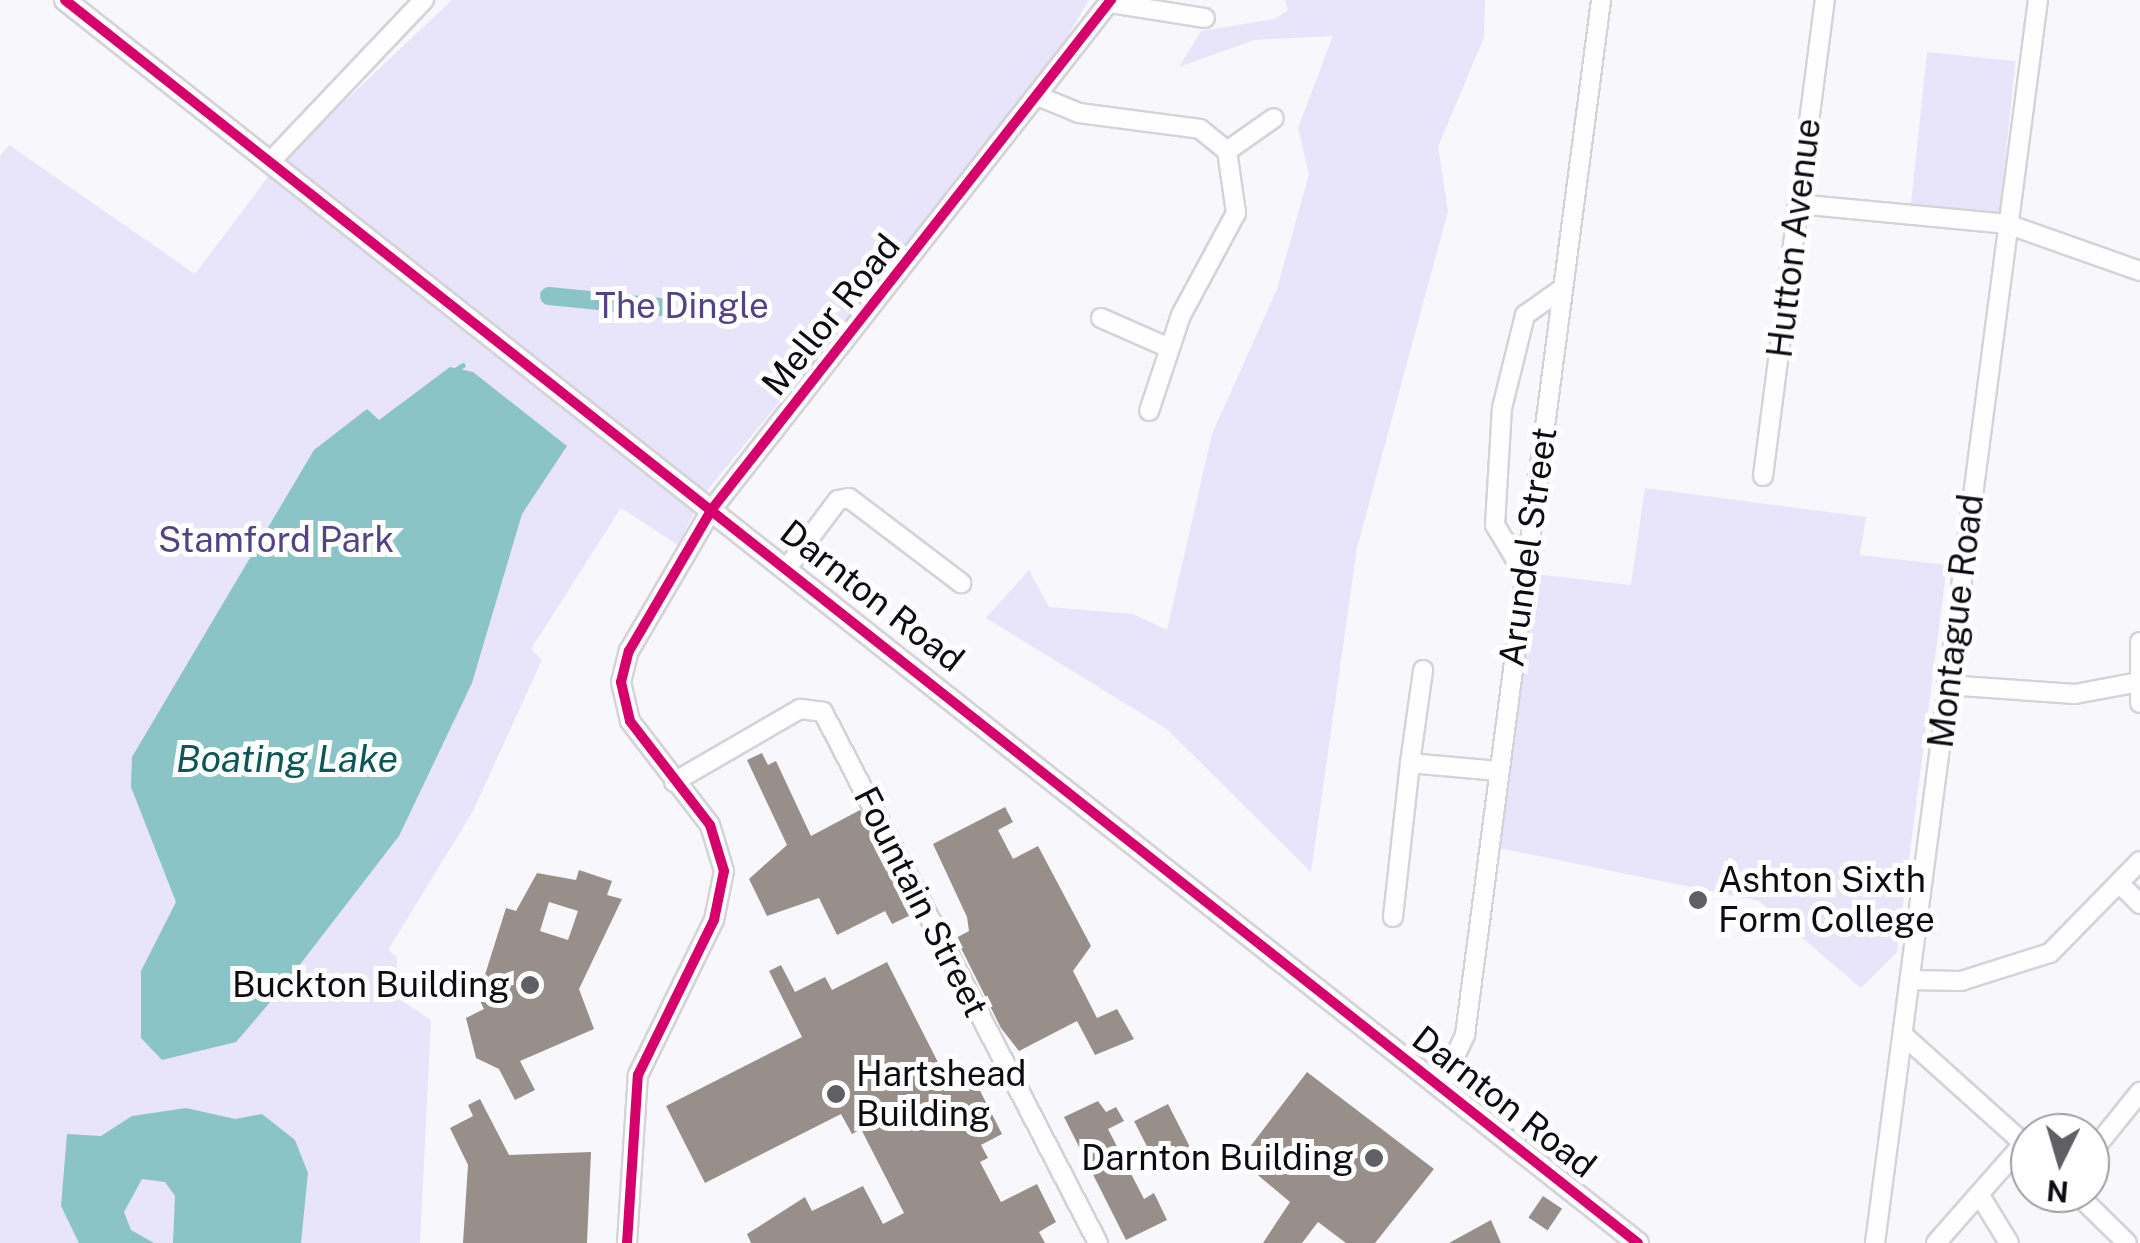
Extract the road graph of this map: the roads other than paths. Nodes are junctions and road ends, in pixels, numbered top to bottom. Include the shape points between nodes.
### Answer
1 (66, 0) edge
2 (424, 0) edge
3 (1601, 0) edge
4 (1825, 0) edge
5 (2038, 0) edge
6 (1111, 1) edge
7 (1205, 18) dead end
8 (1040, 97) junction
9 (1274, 118) dead end
10 (1227, 152) junction
11 (270, 162) junction
12 (1798, 204) junction
13 (2007, 224) junction
14 (2140, 270) edge
15 (1562, 288) junction
16 (1101, 318) dead end
17 (1167, 347) junction
18 (1148, 411) dead end
19 (1763, 476) dead end
20 (712, 509) junction
21 (790, 564) junction
22 (1524, 573) junction
23 (961, 584) dead end
24 (2140, 642) edge
25 (1423, 670) dead end
26 (2137, 683) edge
27 (1947, 685) junction
28 (2140, 704) edge
29 (1410, 763) junction
30 (1498, 770) junction
31 (674, 782) junction
32 (2140, 861) edge
33 (2118, 883) junction
34 (2140, 904) edge
35 (1393, 917) dead end
36 (1910, 980) junction
37 (1902, 1035) junction
38 (1440, 1088) junction
39 (2140, 1092) edge
40 (2110, 1129) edge
41 (2010, 1131) edge
42 (2010, 1163) edge
43 (1979, 1194) junction
44 (2096, 1213) edge
45 (627, 1243) edge
46 (1098, 1243) edge
47 (1638, 1243) edge
48 (1875, 1243) edge
49 (1936, 1243) edge
50 (2009, 1243) edge
51 (2127, 1243) edge

1 - 11 street, Darnton Road
2 - 11 street
3 - 15 street, Arundel Street
4 - 12 street, Hutton Avenue
5 - 13 street, Montague Road
6 - 7 street
6 - 8 street, Mellor Road
8 - 10 street via 1080,113 1200,129
8 - 20 street, Mellor Road
9 - 10 street
10 - 17 street via 1236,213
11 - 20 street, Darnton Road
12 - 13 street
12 - 19 street, Hutton Avenue
13 - 14 street
13 - 27 street, Montague Road
15 - 22 street, Arundel Street
15 - 22 street via 1525,316 1502,408 1495,524
16 - 17 street
17 - 18 street
20 - 21 street, Darnton Road
20 - 31 street, Mellor Road via 629,650 621,682 630,721
21 - 23 street via 838,500 850,498
21 - 38 street, Darnton Road
22 - 30 street, Arundel Street
24 - 26 street
25 - 29 street
26 - 27 street via 2023,695
26 - 28 street
27 - 36 street, Montague Road
29 - 30 street
29 - 35 street
30 - 38 street, Arundel Street via 1465,1035
31 - 45 street via 710,825 724,871 714,920 638,1075
31 - 46 street, Fountain Street via 800,709 823,712
32 - 33 street
33 - 34 street
33 - 36 street via 2050,954 1960,981
36 - 37 street, Montague Road
37 - 41 street
37 - 48 street, Montague Road
38 - 47 street, Darnton Road
39 - 40 street
42 - 43 street
43 - 49 street
43 - 50 street
44 - 51 street

